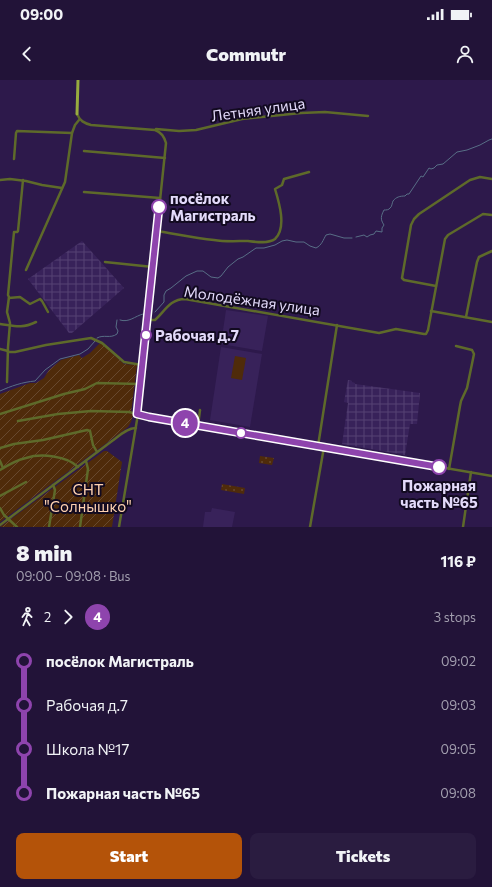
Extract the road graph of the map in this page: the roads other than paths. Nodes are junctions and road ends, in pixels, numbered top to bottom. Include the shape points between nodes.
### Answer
1 (78, 80) edge
2 (77, 114) joint
3 (368, 116) dead end
4 (80, 120) junction
5 (151, 129) junction
6 (72, 132) junction
7 (84, 151) dead end
8 (165, 158) junction
9 (14, 159) dead end
10 (309, 172) dead end
11 (492, 179) edge
12 (0, 180) edge
13 (23, 180) junction
14 (62, 188) junction
15 (84, 192) dead end
16 (160, 198) junction
17 (492, 215) edge
18 (157, 231) junction
19 (492, 251) edge
20 (105, 262) dead end
21 (153, 267) junction
22 (26, 270) dead end
23 (436, 286) junction
24 (9, 298) junction
25 (431, 311) junction
26 (48, 312) dead end
27 (466, 317) junction
28 (147, 320) junction
29 (36, 322) dead end
30 (492, 322) edge
31 (0, 324) edge
32 (10, 325) junction
33 (337, 325) junction
34 (456, 346) dead end
35 (0, 349) edge
36 (8, 352) junction
37 (142, 365) junction
38 (7, 382) dead end
39 (140, 384) junction
40 (200, 410) dead end
41 (0, 414) edge
42 (137, 414) junction
43 (18, 422) dead end
44 (198, 426) junction
45 (136, 428) junction
46 (318, 446) junction
47 (324, 447) junction
48 (0, 448) edge
49 (97, 452) junction
50 (0, 461) edge
51 (86, 461) junction
52 (78, 467) junction
53 (1, 469) edge
54 (449, 469) junction
55 (471, 472) junction
56 (492, 476) edge
57 (26, 482) dead end
58 (53, 486) junction
59 (0, 496) edge
60 (0, 508) edge
61 (8, 519) junction
62 (0, 525) edge
63 (17, 527) edge
64 (49, 527) edge
65 (80, 527) edge
66 (119, 527) edge
67 (310, 527) edge
68 (463, 527) edge

1 - 2 main road
2 - 4 street
3 - 5 street, Летняя улица via 307,112 242,119 196,130
4 - 5 street, Летняя улица via 91,125
4 - 6 street
5 - 8 street via 164,137
6 - 9 street via 17,131
6 - 14 street
7 - 8 street
8 - 16 street
10 - 18 street via 284,179 282,185 275,189 282,217 279,234 272,240 215,240
11 - 23 street via 480,177 470,180 419,214 413,222 402,278
12 - 13 street
13 - 14 street
13 - 24 street via 18,231 14,232
14 - 22 street
15 - 16 street
16 - 18 street
17 - 23 street via 483,214 446,237
18 - 21 street
19 - 27 street via 479,257 477,262
20 - 21 street
21 - 28 street
23 - 25 street
24 - 26 street via 20,297 30,304 40,299
24 - 32 street
25 - 27 street
25 - 33 street, Молодёжная улица via 428,330 424,334 396,329 379,333
27 - 30 street
28 - 33 street, Молодёжная улица via 155,320 174,301 185,299
28 - 37 street
29 - 32 street via 23,327
31 - 32 street
32 - 36 street
33 - 46 street
34 - 54 street via 472,350 474,354 467,388 461,401
35 - 36 street
36 - 37 street via 91,338 99,341 124,362
36 - 38 street
37 - 39 street
39 - 41 street via 97,383 85,389
39 - 42 street
40 - 44 street
42 - 43 street via 71,412
42 - 44 street
42 - 45 street
44 - 46 street
45 - 49 street via 128,430
45 - 66 street
46 - 47 street
47 - 54 street
47 - 67 street
48 - 49 street via 87,430 90,431
49 - 51 street
50 - 53 street
51 - 52 street
51 - 65 street via 88,469
52 - 53 street via 63,458 44,456 26,458
52 - 58 street
54 - 55 street
55 - 56 street
55 - 68 street
57 - 59 street
58 - 61 street
58 - 64 street
60 - 61 street
61 - 62 street
61 - 63 street

